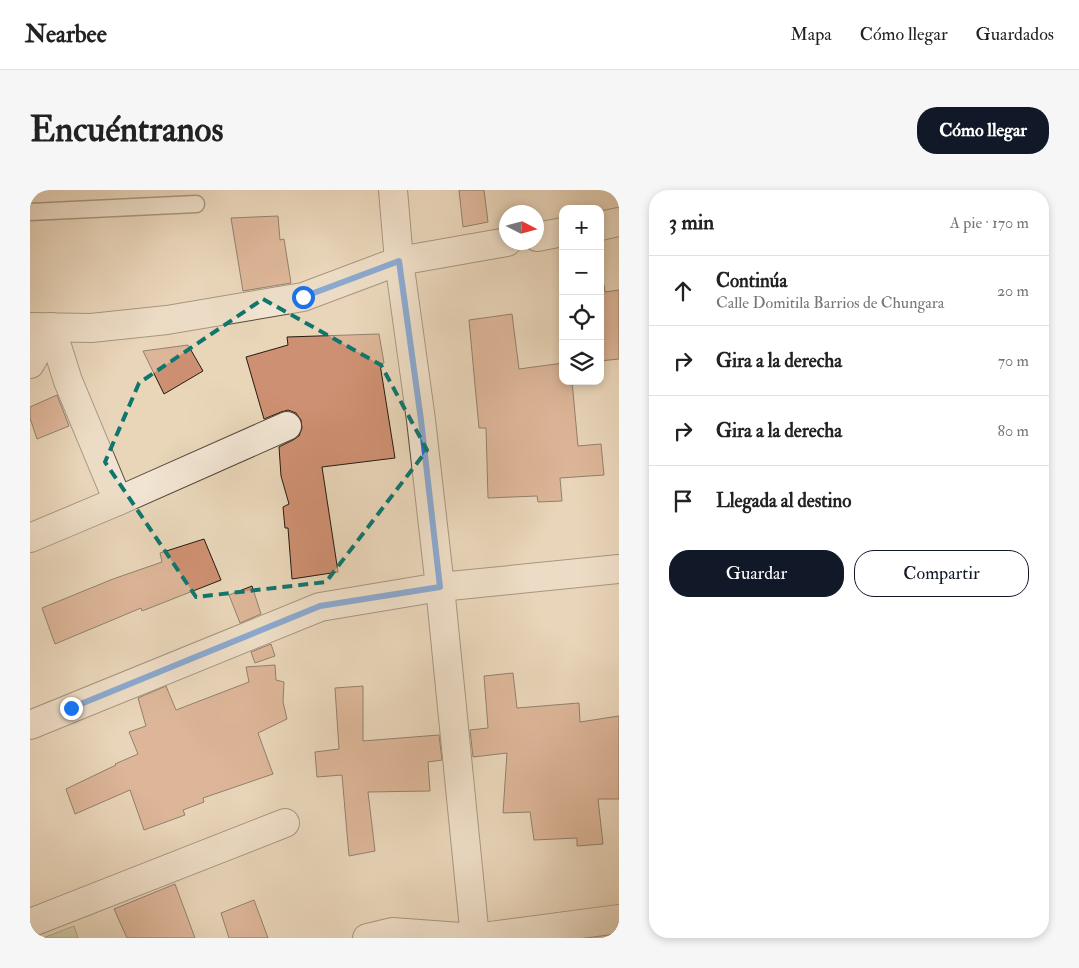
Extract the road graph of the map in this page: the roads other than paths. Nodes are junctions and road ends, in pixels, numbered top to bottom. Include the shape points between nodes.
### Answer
1 (393, 190) edge
2 (196, 204) dead end
3 (30, 212) edge
4 (619, 222) edge
5 (604, 225) edge
6 (559, 233) edge
7 (544, 236) edge
8 (499, 243) edge
9 (399, 261) junction
10 (40, 327) edge
11 (30, 364) edge
12 (286, 426) dead end
13 (118, 501) junction
14 (30, 538) edge
15 (619, 569) edge
16 (440, 587) junction
17 (30, 725) edge
18 (285, 823) dead end
19 (619, 919) edge
20 (30, 923) edge
21 (367, 938) edge
22 (475, 938) edge

1 - 9 street
2 - 3 lane
4 - 5 street
6 - 7 street
8 - 9 street
9 - 10 street via 303,297 167,320 91,328
9 - 16 street
10 - 11 street
10 - 13 street via 68,381
12 - 13 street
13 - 14 street
15 - 16 street
16 - 17 street via 320,606
16 - 22 street
18 - 20 street
19 - 22 street
21 - 22 street via 392,932

